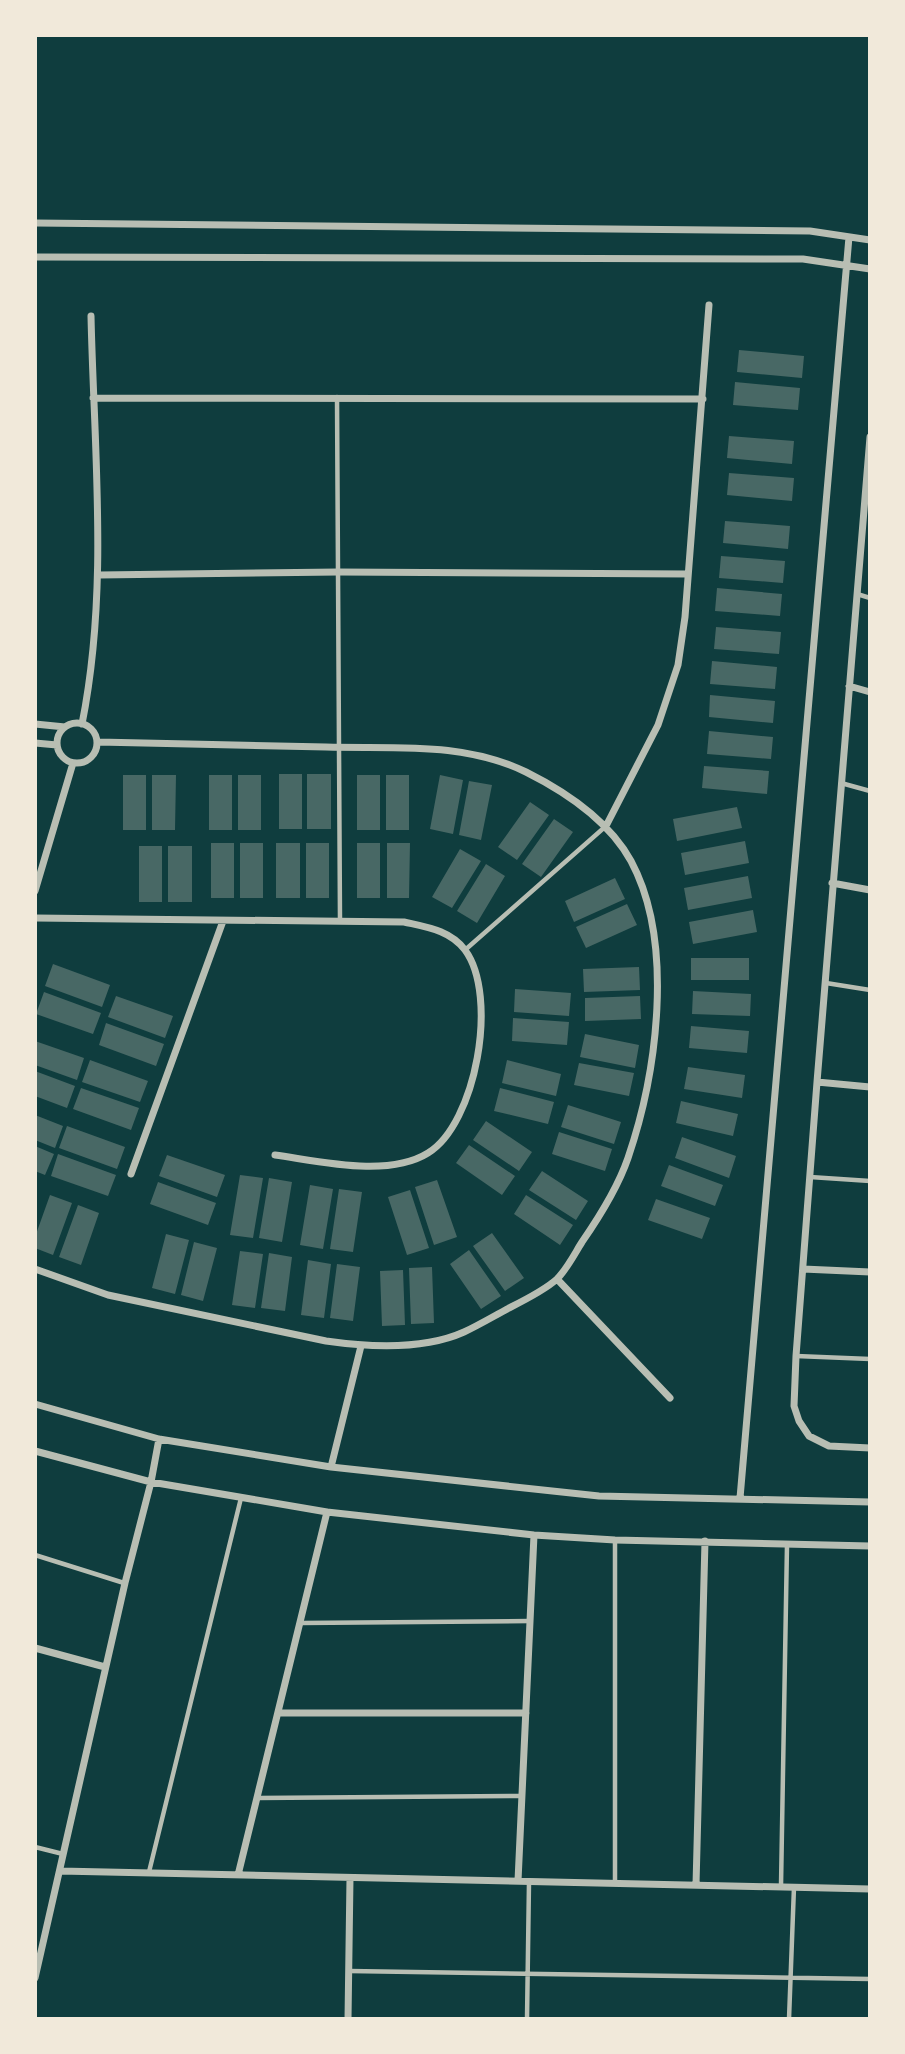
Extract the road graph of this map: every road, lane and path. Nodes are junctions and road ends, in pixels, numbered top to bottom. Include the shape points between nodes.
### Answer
1 (35, 223) edge
2 (849, 237) junction
3 (870, 240) edge
4 (35, 257) edge
5 (846, 265) junction
6 (870, 269) edge
7 (709, 305) dead end
8 (91, 316) dead end
9 (337, 396) junction
10 (93, 398) junction
11 (703, 399) junction
12 (870, 437) edge
13 (867, 506) edge
14 (338, 572) junction
15 (688, 574) junction
16 (99, 575) junction
17 (856, 594) junction
18 (870, 598) edge
19 (849, 686) junction
20 (870, 692) edge
21 (82, 723) junction
22 (35, 724) edge
23 (65, 727) junction
24 (97, 742) junction
25 (35, 743) edge
26 (57, 745) junction
27 (339, 748) junction
28 (73, 763) junction
29 (841, 783) junction
30 (870, 791) edge
31 (606, 826) junction
32 (832, 883) junction
33 (870, 890) edge
34 (35, 891) edge
35 (35, 918) edge
36 (223, 921) junction
37 (340, 921) junction
38 (465, 950) junction
39 (825, 983) junction
40 (870, 990) edge
41 (817, 1082) junction
42 (870, 1087) edge
43 (275, 1155) dead end
44 (131, 1174) dead end
45 (810, 1177) junction
46 (870, 1181) edge
47 (35, 1269) edge
48 (803, 1269) junction
49 (870, 1272) edge
50 (557, 1279) junction
51 (361, 1346) junction
52 (796, 1356) junction
53 (870, 1359) edge
54 (670, 1398) dead end
55 (35, 1404) edge
56 (159, 1439) junction
57 (870, 1448) edge
58 (35, 1451) edge
59 (331, 1467) junction
60 (151, 1482) junction
61 (241, 1497) junction
62 (740, 1498) junction
63 (870, 1502) edge
64 (327, 1512) junction
65 (534, 1535) junction
66 (614, 1540) junction
67 (705, 1541) junction
68 (787, 1545) junction
69 (870, 1546) edge
70 (35, 1555) edge
71 (125, 1583) junction
72 (530, 1621) junction
73 (300, 1623) junction
74 (35, 1648) edge
75 (105, 1667) junction
76 (278, 1713) junction
77 (526, 1713) junction
78 (522, 1796) junction
79 (257, 1798) junction
80 (35, 1847) edge
81 (64, 1854) junction
82 (60, 1871) junction
83 (148, 1873) junction
84 (238, 1875) junction
85 (350, 1878) junction
86 (518, 1881) junction
87 (529, 1881) junction
88 (614, 1883) junction
89 (696, 1885) junction
90 (781, 1887) junction
91 (794, 1887) junction
92 (870, 1889) edge
93 (349, 1971) junction
94 (527, 1974) junction
95 (35, 1978) edge
96 (791, 1978) junction
97 (870, 1979) edge
98 (348, 2019) edge
99 (527, 2019) edge
100 (789, 2019) edge

1 - 2 street via 810,231
2 - 3 street
2 - 5 street
4 - 5 street via 803,258
5 - 6 street
5 - 62 street
7 - 11 street
8 - 10 street
9 - 10 street
9 - 11 street
9 - 14 lane
10 - 16 street
11 - 15 street
12 - 13 street
13 - 17 street
14 - 15 street
14 - 16 street
14 - 27 lane
15 - 31 street via 678,666 658,725
16 - 21 street
17 - 18 lane
17 - 19 street
19 - 20 street
19 - 29 street
21 - 23 street
21 - 24 street via 93,730
22 - 23 street
23 - 26 street
24 - 27 street
24 - 28 street via 90,759
25 - 26 street
26 - 28 street via 62,757
27 - 31 street via 426,746 472,754 523,770 561,791
27 - 37 lane
28 - 34 street
29 - 30 lane
29 - 32 street
31 - 38 lane
31 - 50 street via 630,859 647,898 657,967 653,1063 627,1161 598,1219
32 - 33 street
32 - 39 street
35 - 36 street
36 - 37 street
36 - 44 street
37 - 38 street via 404,922 441,930
38 - 43 street via 479,984 480,1035 474,1075 447,1136 428,1153 399,1164 367,1166
39 - 40 lane
39 - 41 street
41 - 42 street
41 - 45 street
45 - 46 lane
45 - 48 street
47 - 51 street via 108,1295
48 - 49 street
48 - 52 street
50 - 51 street via 461,1334
50 - 54 street
51 - 59 street
52 - 53 lane
52 - 57 street via 794,1406 809,1436 829,1446
55 - 56 street
56 - 59 street
56 - 60 street
58 - 60 street
59 - 62 street via 599,1496
60 - 61 street
60 - 71 street
61 - 64 street
61 - 83 lane
62 - 63 street
64 - 65 street
64 - 73 street
65 - 66 street
65 - 72 street
66 - 67 street
66 - 88 lane
67 - 68 street
67 - 89 street
68 - 69 street
68 - 90 lane
70 - 71 lane
71 - 75 street
72 - 73 lane
72 - 77 street
73 - 76 street
74 - 75 street
75 - 81 street
76 - 77 street
76 - 79 street
77 - 78 street
78 - 79 lane
78 - 86 street
79 - 84 street
80 - 81 lane
81 - 82 street
82 - 83 street
82 - 95 street
83 - 84 street
84 - 85 street
85 - 86 street
85 - 93 street
86 - 87 street
87 - 88 street
87 - 94 lane
88 - 89 street
89 - 90 street
90 - 91 street
91 - 92 street
91 - 96 lane
93 - 94 lane
93 - 98 street
94 - 96 lane
94 - 99 lane
96 - 97 lane
96 - 100 lane

